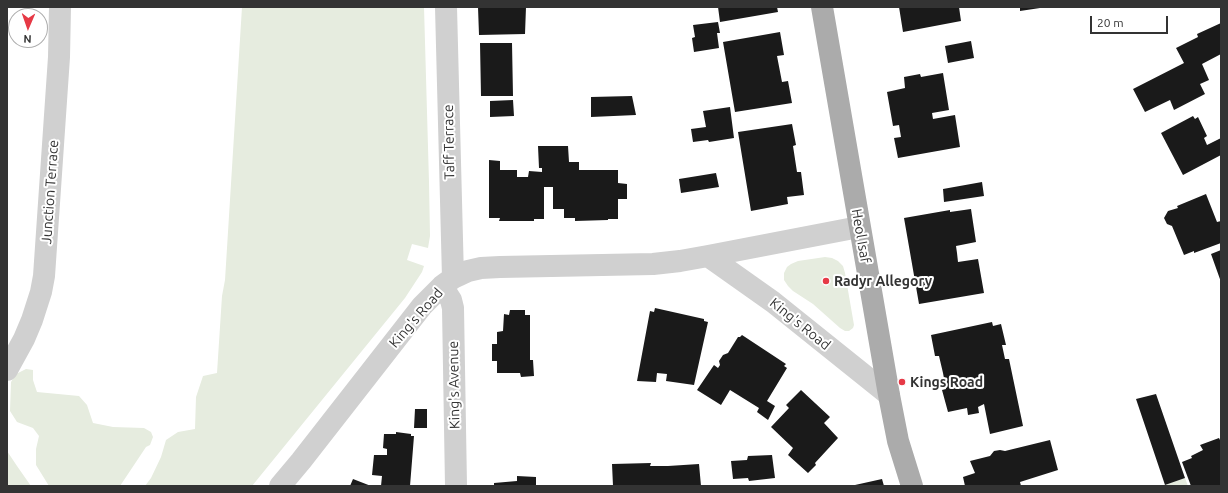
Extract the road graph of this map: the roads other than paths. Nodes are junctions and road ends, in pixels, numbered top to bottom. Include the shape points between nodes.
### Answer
1 (60, 7) edge
2 (446, 7) edge
3 (822, 7) edge
4 (859, 227) junction
5 (708, 256) junction
6 (447, 282) junction
7 (7, 370) edge
8 (888, 395) junction
9 (280, 486) edge
10 (456, 486) edge
11 (912, 486) edge

1 - 7 street, Junction Terrace via 44,276 32,320
2 - 6 street, Taff Terrace
3 - 4 main road, Heol Isaf
4 - 5 street, King's Road
4 - 8 main road, Heol Isaf
5 - 6 street, King's Road via 653,264 481,268 468,271
5 - 8 street, King's Road via 773,302
6 - 9 street, King's Road via 422,306
6 - 10 street, King's Avenue via 453,308
8 - 11 main road, Heol Isaf via 898,441

